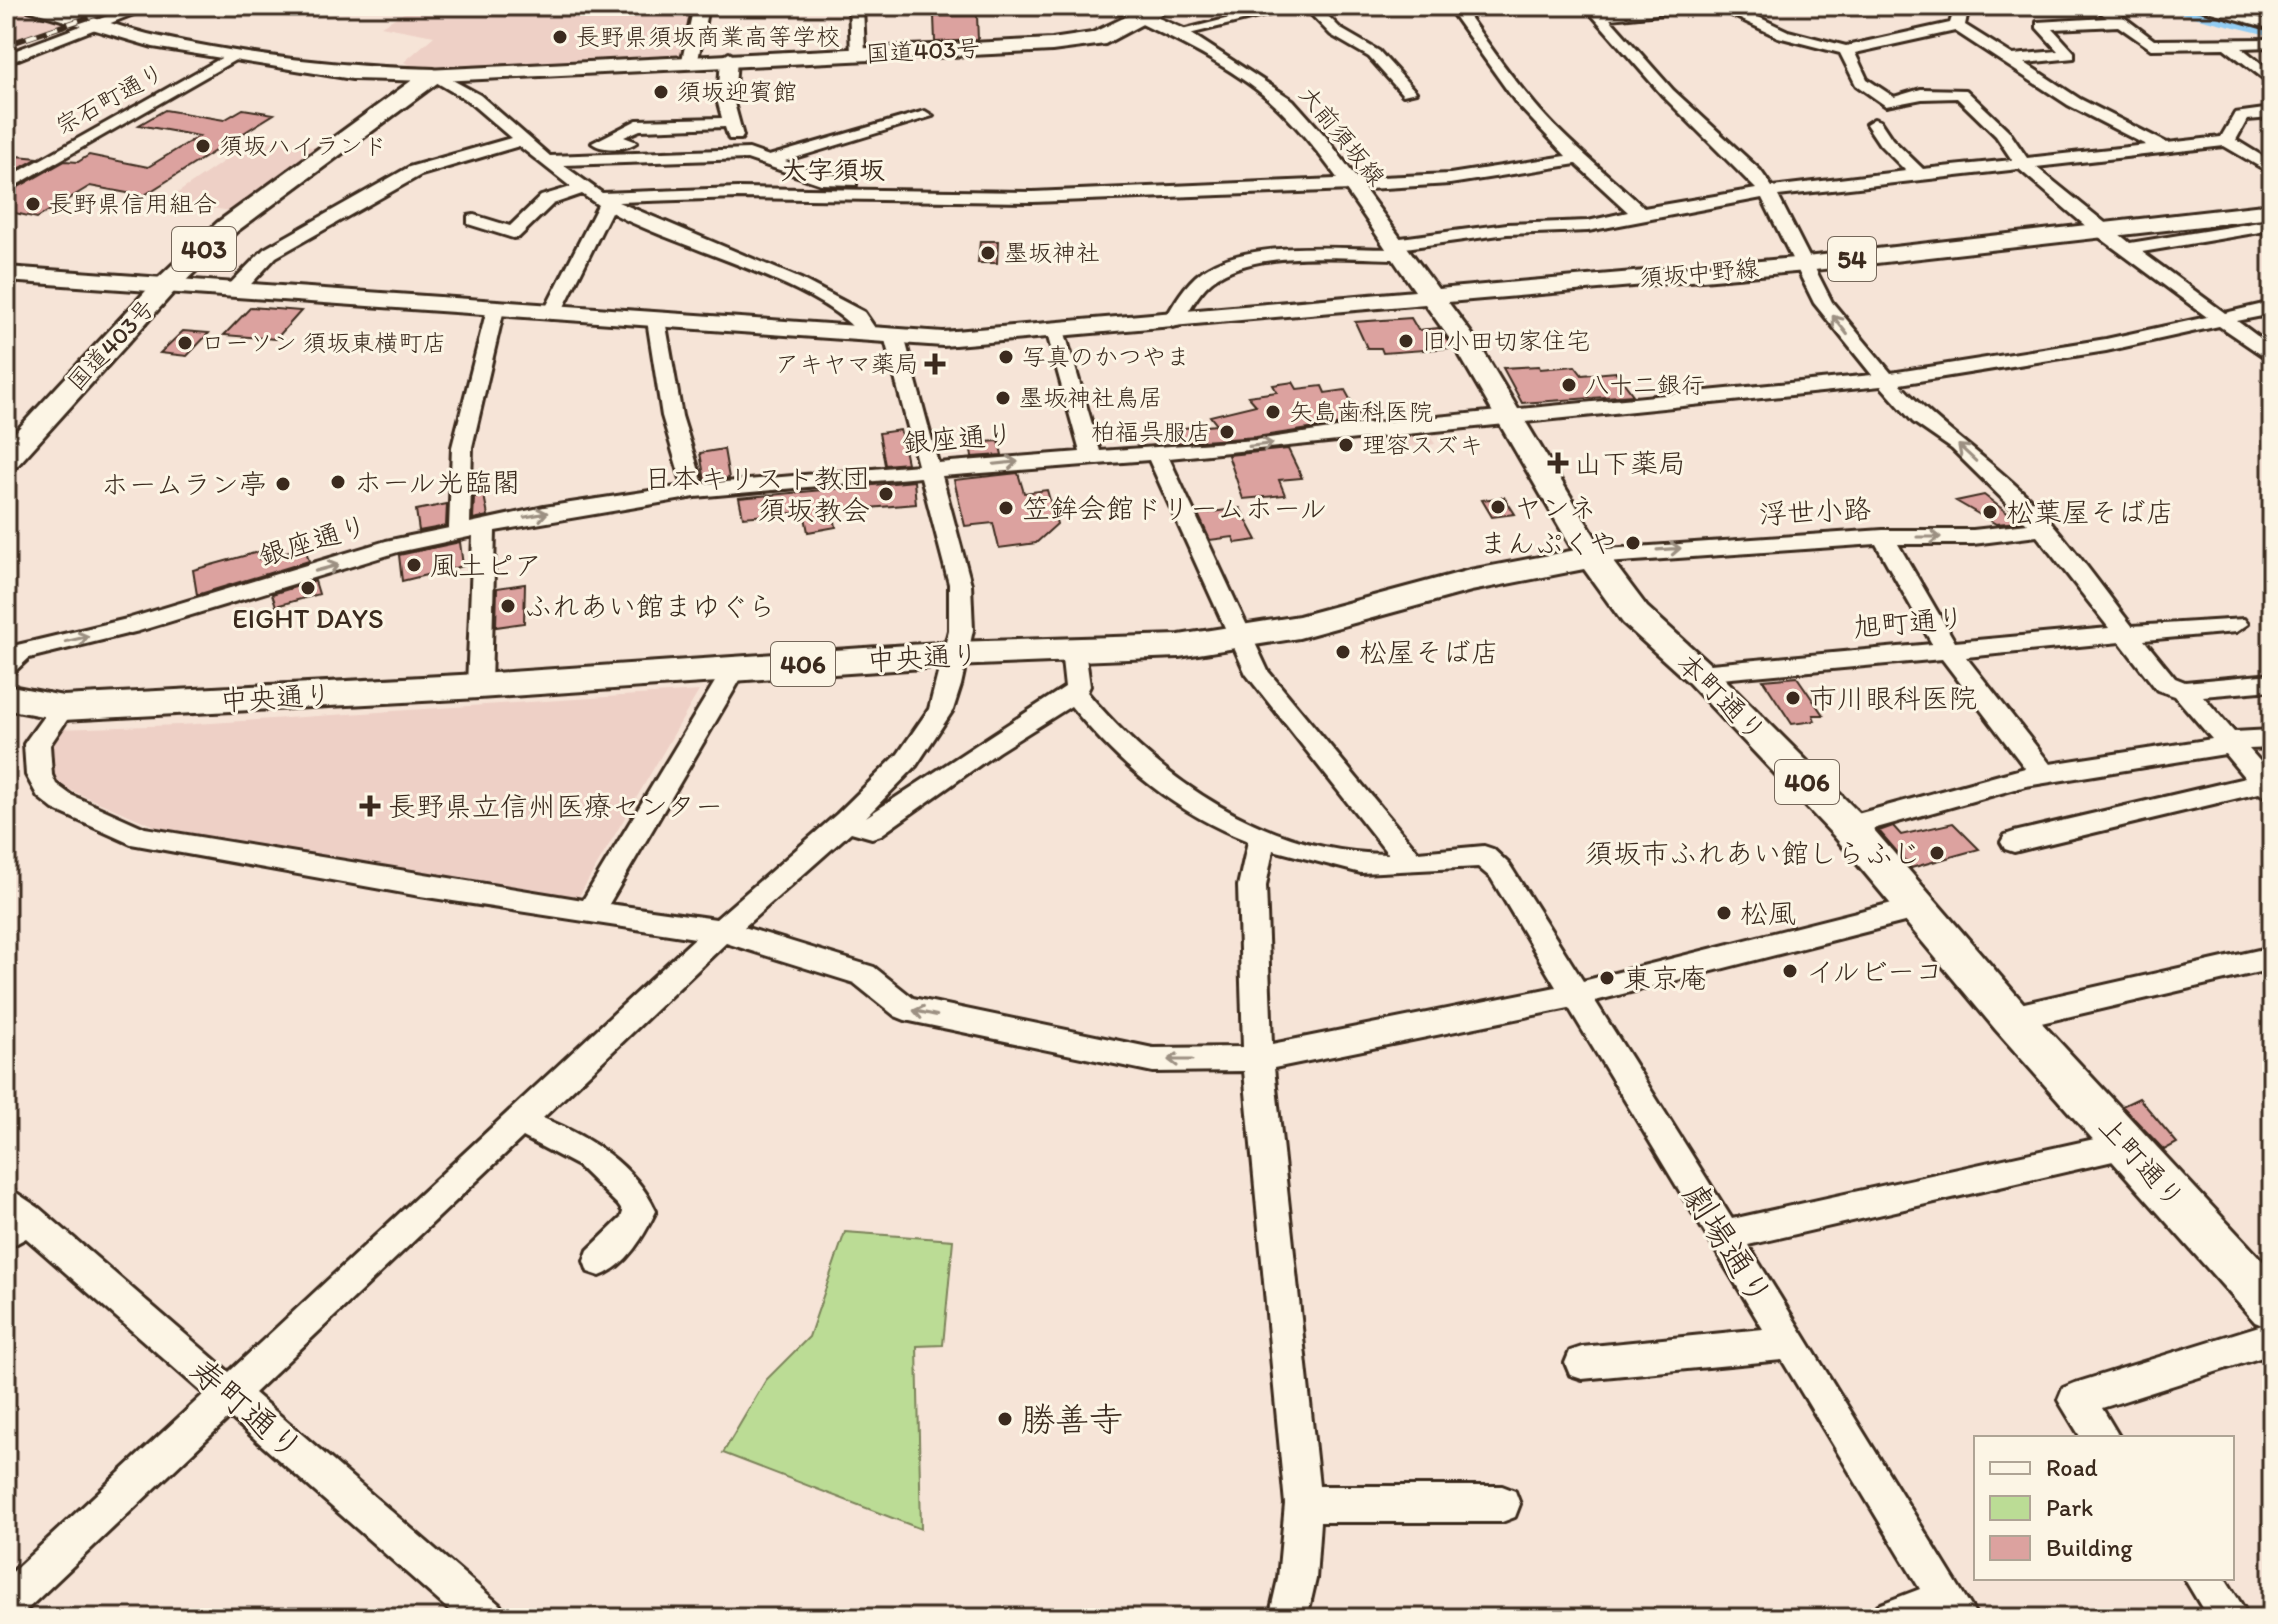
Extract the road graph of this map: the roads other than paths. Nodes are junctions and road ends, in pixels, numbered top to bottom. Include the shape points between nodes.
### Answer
1 (35, 6) edge
2 (147, 6) edge
3 (701, 6) edge
4 (856, 6) edge
5 (1108, 6) edge
6 (1166, 6) edge
7 (1296, 6) edge
8 (1310, 6) edge
9 (1454, 6) edge
10 (1711, 6) edge
11 (1723, 6) edge
12 (2100, 6) edge
13 (2196, 6) edge
14 (1962, 8) edge
15 (1912, 9) dead end
16 (1595, 11) edge
17 (1142, 17) junction
18 (2121, 22) junction
19 (95, 25) junction
20 (2272, 25) edge
21 (1957, 26) junction
22 (1177, 33) junction
23 (2272, 43) edge
24 (2228, 44) junction
25 (1846, 50) junction
26 (858, 54) junction
27 (237, 55) junction
28 (729, 58) junction
29 (6, 59) edge
30 (690, 60) junction
31 (2012, 60) junction
32 (434, 75) junction
33 (2272, 80) edge
34 (1408, 92) dead end
35 (2272, 113) edge
36 (925, 116) dead end
37 (1874, 124) dead end
38 (733, 130) junction
39 (523, 140) junction
40 (2227, 141) junction
41 (2167, 149) junction
42 (749, 154) junction
43 (705, 157) junction
44 (1578, 159) junction
45 (546, 161) junction
46 (768, 161) junction
47 (2024, 165) junction
48 (2272, 169) edge
49 (700, 175) dead end
50 (611, 177) dead end
51 (1921, 177) junction
52 (1351, 185) junction
53 (6, 186) edge
54 (588, 192) junction
55 (1769, 195) junction
56 (881, 196) junction
57 (2272, 211) edge
58 (1640, 214) junction
59 (474, 220) dead end
60 (2272, 225) edge
61 (2101, 230) junction
62 (1397, 249) junction
63 (2127, 249) junction
64 (1806, 264) junction
65 (6, 274) edge
66 (165, 286) junction
67 (233, 292) junction
68 (1431, 295) junction
69 (2272, 308) edge
70 (495, 309) junction
71 (552, 313) junction
72 (2224, 318) junction
73 (656, 320) junction
74 (1173, 321) junction
75 (1055, 330) junction
76 (869, 334) junction
77 (894, 336) junction
78 (2272, 356) edge
79 (1886, 380) junction
80 (1508, 417) junction
81 (1156, 453) junction
82 (1092, 457) junction
83 (6, 460) edge
84 (928, 472) junction
85 (695, 491) junction
86 (484, 525) junction
87 (2041, 529) junction
88 (460, 530) junction
89 (1883, 537) junction
90 (1592, 557) junction
91 (2236, 624) dead end
92 (2124, 634) junction
93 (1242, 639) junction
94 (1947, 649) junction
95 (1073, 650) junction
96 (953, 654) junction
97 (6, 666) edge
98 (735, 668) junction
99 (1699, 673) junction
100 (2272, 682) edge
101 (479, 686) junction
102 (2184, 690) junction
103 (1074, 693) junction
104 (6, 697) edge
105 (63, 708) junction
106 (2272, 739) edge
107 (2229, 741) junction
108 (2044, 774) junction
109 (2268, 787) edge
110 (846, 821) junction
111 (1848, 826) junction
112 (1262, 838) junction
113 (2014, 842) dead end
114 (1411, 863) junction
115 (1916, 908) junction
116 (589, 913) junction
117 (721, 931) junction
118 (2272, 958) edge
119 (1574, 995) junction
120 (2011, 1018) junction
121 (1258, 1059) junction
122 (521, 1123) junction
123 (2126, 1145) junction
124 (13, 1217) edge
125 (1723, 1236) junction
126 (600, 1261) dead end
127 (2272, 1306) edge
128 (2272, 1338) edge
129 (1789, 1343) junction
130 (1582, 1363) dead end
131 (229, 1393) junction
132 (2101, 1436) edge
133 (1303, 1504) junction
134 (1502, 1504) dead end
135 (2204, 1580) edge
136 (6, 1604) edge
137 (1953, 1608) edge
138 (487, 1618) edge
139 (1288, 1618) edge
140 (1891, 1618) edge
141 (2231, 1618) edge

1 - 19 main road
2 - 19 street
3 - 30 street
4 - 26 street
5 - 17 street
6 - 17 highway, 国道403号
7 - 22 street
8 - 34 street via 1336,32 1374,54
9 - 44 street via 1523,101
10 - 16 street
11 - 25 street via 1783,34
12 - 18 street
13 - 20 street
14 - 15 street
14 - 21 street
16 - 55 street
17 - 22 main road, 大前須坂線
17 - 26 highway, 国道403号 via 1082,41
18 - 24 street via 2151,45
18 - 31 street via 2042,25 2069,55
19 - 27 main road
19 - 29 street
21 - 25 street
21 - 31 street
22 - 52 main road, 大前須坂線 via 1286,104
23 - 24 street
24 - 33 street
25 - 47 street via 1861,82 1892,103 1921,94 1961,93 2002,133
26 - 28 highway, 国道403号
27 - 32 main road via 352,73
27 - 53 street, 宗石町通り
28 - 30 highway, 国道403号
28 - 38 street via 725,85
30 - 32 highway, 国道403号
31 - 41 street via 2074,102
32 - 39 street via 474,98
32 - 66 highway, 国道403号 / 403 via 227,227
35 - 40 street via 2241,116
36 - 46 street
37 - 51 street
38 - 38 street via 637,125 600,143
38 - 42 street
39 - 45 street
39 - 67 street via 415,171 270,253
40 - 41 street
40 - 48 street
41 - 47 street
42 - 43 street
42 - 46 street
43 - 45 street
43 - 49 street
44 - 52 street via 1450,179
44 - 58 street
45 - 54 street
46 - 56 street via 821,179 861,182
47 - 51 street
47 - 61 street
50 - 54 street
51 - 55 street
52 - 56 street via 1033,197
52 - 62 main road, 大前須坂線
54 - 56 street
54 - 59 street via 547,200 513,233
54 - 71 street
54 - 76 street via 634,218 795,283 857,316
55 - 58 street
55 - 64 street
57 - 61 main road, 須坂中野線 / 54
58 - 62 street via 1588,226 1507,229
60 - 63 street
61 - 63 street
61 - 64 main road, 須坂中野線 / 54
62 - 68 main road, 大前須坂線
62 - 74 street via 1266,256 1214,271 1190,291
63 - 72 street
64 - 68 main road, 須坂中野線 / 54
79 -> 64 street via 1823,303
65 - 66 main road, 須坂中野線
66 - 67 main road, 須坂中野線
66 - 83 highway, 国道403号 / 403
67 - 70 main road, 須坂中野線
68 - 74 main road, 須坂中野線
68 - 80 main road
69 - 72 street, 銀座通り
70 - 71 main road, 須坂中野線
70 - 88 street via 461,450 455,494
71 - 73 main road, 須坂中野線
72 - 78 street
72 - 79 street, 銀座通り via 2091,348
73 - 76 main road, 須坂中野線
73 - 85 street via 672,416
74 - 75 main road, 須坂中野線
75 - 77 main road, 須坂中野線 via 943,339
75 - 82 street
76 - 77 main road, 須坂中野線
77 - 84 street
79 - 80 street, 銀座通り
87 -> 79 street via 2029,511 1959,445 1920,418
81 -> 80 street, 銀座通り
80 - 90 main road
81 - 82 street, 銀座通り
81 - 93 street
84 -> 82 street, 銀座通り
84 - 85 street, 銀座通り
84 - 96 street via 960,584 961,630
86 -> 85 street, 銀座通り
86 - 88 street, 銀座通り
86 - 101 street
89 -> 87 street, 浮世小路 via 1973,537
87 - 92 street
97 -> 88 street, 銀座通り via 21,652 131,626
90 -> 89 street, 浮世小路
89 - 94 street
90 - 93 highway, 中央通り / 406 via 1470,581
90 - 99 highway, 本町通り / 406 via 1635,615
91 - 92 street, 旭町通り
92 - 94 street, 旭町通り
92 - 102 street via 2166,684
93 - 95 highway, 中央通り / 406
93 - 114 street via 1269,689
94 - 99 street, 旭町通り
94 - 108 street
95 - 96 highway, 中央通り / 406
95 - 103 street via 1078,686
96 - 98 highway, 中央通り / 406
96 - 110 street via 941,710 907,760
98 - 101 highway, 中央通り / 406
98 - 116 street
99 - 111 highway, 本町通り / 406
100 - 102 street
101 - 105 highway, 中央通り / 406
102 - 107 street
103 - 110 street via 872,828
103 - 112 street via 1153,778 1186,802
104 - 105 highway, 中央通り / 406
105 - 116 street via 37,744 39,775 47,790 140,837
106 - 107 street
107 - 108 street via 2214,749
107 - 109 street
108 - 111 street
109 - 113 street
110 - 117 street
111 - 115 highway, 本町通り / 406
112 - 114 street via 1357,863
112 - 121 street via 1252,886
114 - 119 street, 劇場通り via 1484,856 1500,871
115 - 119 street
115 - 120 highway, 本町通り / 406
116 - 117 street
121 -> 117 street via 1153,1060 905,1008 864,975
117 - 122 street
118 - 120 street
119 - 121 street
119 - 125 street, 劇場通り
120 - 123 highway, 上町通り / 406
121 - 133 street
122 - 126 street via 591,1156 630,1193 640,1211 632,1228
122 - 131 street
123 - 125 street
123 - 127 highway, 上町通り / 406
124 - 131 street, 寿町通り
125 - 129 street, 劇場通り
128 - 132 street via 2075,1400
129 - 130 street
129 - 137 street, 劇場通り
131 - 136 street
131 - 138 street, 寿町通り
133 - 134 street
133 - 139 street
135 - 141 street
137 - 140 street

